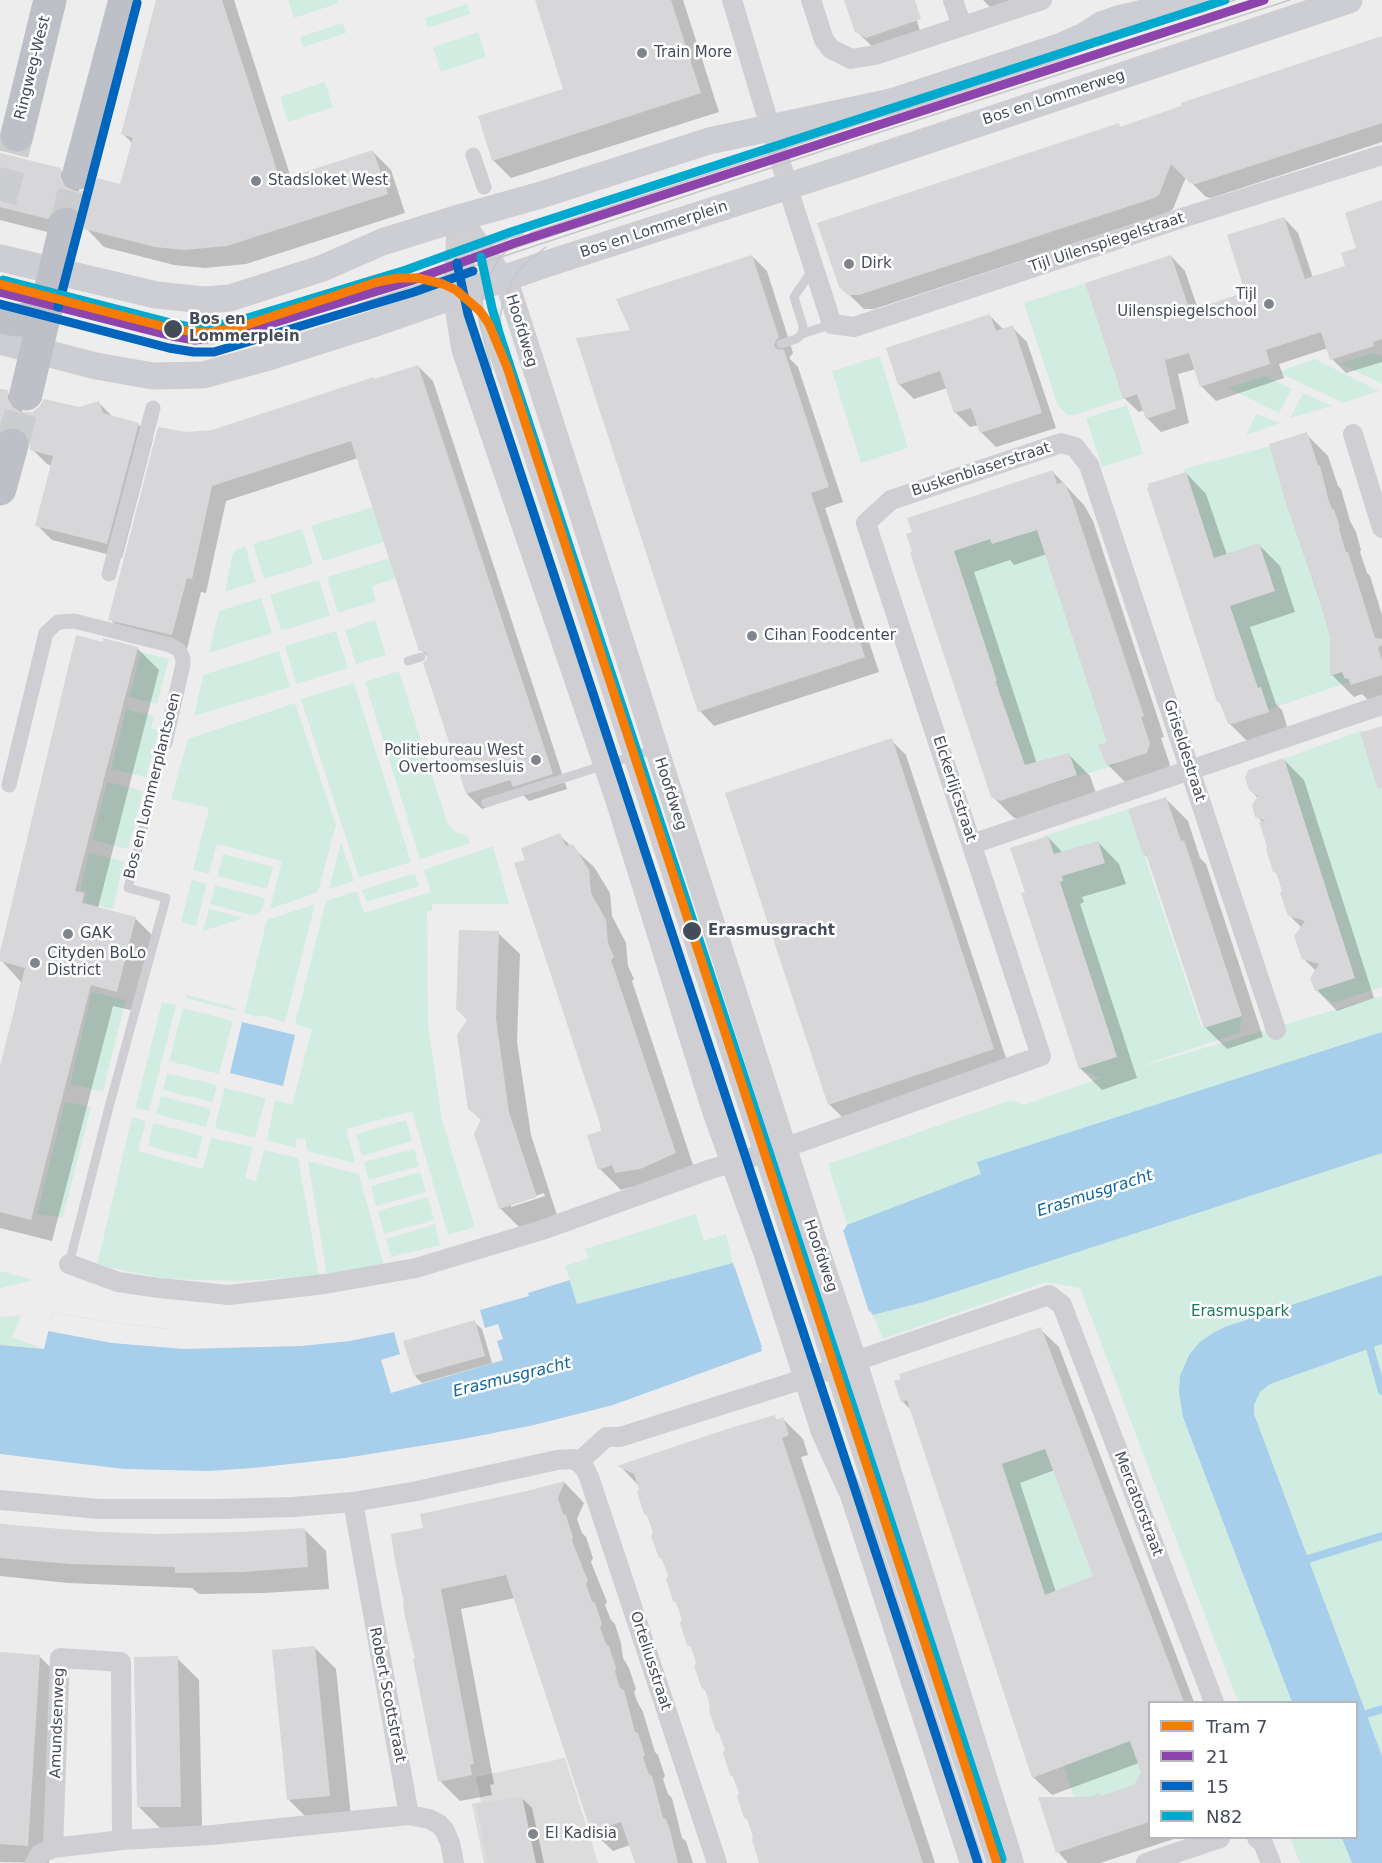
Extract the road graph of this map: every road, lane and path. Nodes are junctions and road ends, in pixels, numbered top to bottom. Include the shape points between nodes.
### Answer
1 (50, 0) edge
2 (125, 0) edge
3 (732, 0) edge
4 (811, 0) edge
5 (953, 0) edge
6 (1042, 0) edge
7 (1199, 0) edge
8 (1264, 0) edge
9 (1350, 0) edge
10 (962, 26) junction
11 (770, 127) junction
12 (16, 135) tunnel mouth
13 (473, 155) dead end
14 (1382, 155) edge
15 (779, 157) junction
16 (79, 173) tunnel mouth
17 (788, 186) junction
18 (484, 187) dead end
19 (459, 218) junction
20 (66, 224) tunnel mouth
21 (0, 258) edge
22 (470, 259) junction
23 (814, 269) junction
24 (54, 270) junction
25 (504, 280) junction
26 (0, 292) edge
27 (465, 294) junction
28 (45, 307) junction
29 (0, 317) edge
30 (832, 324) junction
31 (802, 334) junction
32 (0, 341) edge
33 (781, 344) dead end
34 (36, 350) junction
35 (26, 394) tunnel mouth
36 (153, 408) dead end
37 (1353, 434) dead end
38 (12, 445) tunnel mouth
39 (1092, 472) joint
40 (0, 489) edge
41 (866, 523) joint
42 (1382, 528) edge
43 (109, 574) dead end
44 (421, 657) dead end
45 (408, 661) dead end
46 (1382, 705) edge
47 (165, 743) joint
48 (656, 749) junction
49 (616, 761) junction
50 (1190, 770) junction
51 (9, 785) dead end
52 (486, 803) dead end
53 (972, 844) junction
54 (1276, 1030) dead end
55 (793, 1145) junction
56 (759, 1156) junction
57 (732, 1163) junction
58 (777, 1251) junction
59 (69, 1264) joint
60 (855, 1361) junction
61 (829, 1369) junction
62 (805, 1378) junction
63 (579, 1462) junction
64 (0, 1500) edge
65 (353, 1502) junction
66 (1214, 1701) edge
67 (409, 1815) junction
68 (1218, 1839) edge
69 (1258, 1839) edge
70 (122, 1840) junction
71 (53, 1848) junction
72 (35, 1863) edge
73 (454, 1863) edge
74 (717, 1863) edge
75 (972, 1863) edge
76 (991, 1863) edge
77 (1012, 1863) edge
78 (1146, 1863) edge
79 (1272, 1863) edge

1 - 12 highway, Ringweg-West
2 - 16 highway
3 - 11 street
4 - 10 street via 824,40 831,49 851,60
5 - 10 street
6 - 10 street
7 - 11 main road via 1118,19 1059,47 891,102
8 - 15 lane, Bos en Lommerweg
9 - 17 main road, Bos en Lommerweg
11 - 15 street
11 - 19 main road via 709,141
13 - 18 street
14 - 30 street, Tijl Uilenspiegelstraat via 854,327
15 - 17 street
15 - 22 lane, Bos en Lommerplein
17 - 23 street
17 - 25 main road, Bos en Lommerplein
19 - 22 street, Hoofdweg
19 - 24 main road via 230,298 156,295
20 - 24 highway
21 - 24 main road
22 - 25 street, Hoofdweg
22 - 27 street, Hoofdweg
22 - 28 lane, Bos en Lommerplein via 213,340 172,336
23 - 30 street
23 - 31 lane via 794,297
24 - 28 highway
25 - 27 main road, Bos en Lommerplein
25 - 48 street, Hoofdweg
26 - 28 lane, Bos en Lommerplein
27 - 34 main road, Bos en Lommerplein via 203,375 153,376
27 - 49 street, Hoofdweg via 463,348
28 - 29 highway via 30,319
28 - 34 highway
30 - 31 lane
31 - 33 lane
32 - 34 main road, Bos en Lommerplein
34 - 35 highway
36 - 43 street
37 - 42 street
38 - 40 highway
39 - 41 street, Buskenblaserstraat via 1075,447 1062,443 891,500
39 - 50 street, Griseldestraat
41 - 53 street, Elckerlijcstraat
44 - 45 lane
46 - 50 street
47 - 51 street, Bos en Lommerplantsoen via 183,664 179,650 74,621 58,622 45,633
47 - 59 lane, Bos en Lommerplantsoen via 128,888 166,898
48 - 49 lane
48 - 55 street, Hoofdweg
49 - 52 lane
49 - 56 lane, Hoofdweg
49 - 57 street, Hoofdweg
50 - 53 street
50 - 54 street, Griseldestraat
53 - 55 street, Elckerlijcstraat via 1041,1056
55 - 56 street
55 - 60 street, Hoofdweg via 814,1239
56 - 57 street
56 - 58 lane, Hoofdweg
57 - 58 street, Hoofdweg
57 - 59 street via 542,1230 416,1268 336,1282 229,1295 118,1282
58 - 61 lane, Hoofdweg via 816,1329
58 - 62 street, Hoofdweg
60 - 61 street
60 - 66 street, Mercatorstraat via 1049,1295 1062,1305
60 - 77 street, Hoofdweg
61 - 62 street
61 - 76 lane, Hoofdweg
62 - 63 street via 620,1437 606,1437
62 - 75 street, Hoofdweg via 852,1496
63 - 65 street via 564,1458
63 - 74 street, Orteliusstraat via 589,1477
64 - 65 street via 111,1509 219,1509
65 - 67 street, Robert Scottstraat
67 - 70 street
67 - 73 street via 439,1824 450,1843
68 - 78 street
69 - 79 street
70 - 71 street
70 - 71 street, Amundsenweg via 121,1662 60,1658
71 - 72 street via 40,1854

